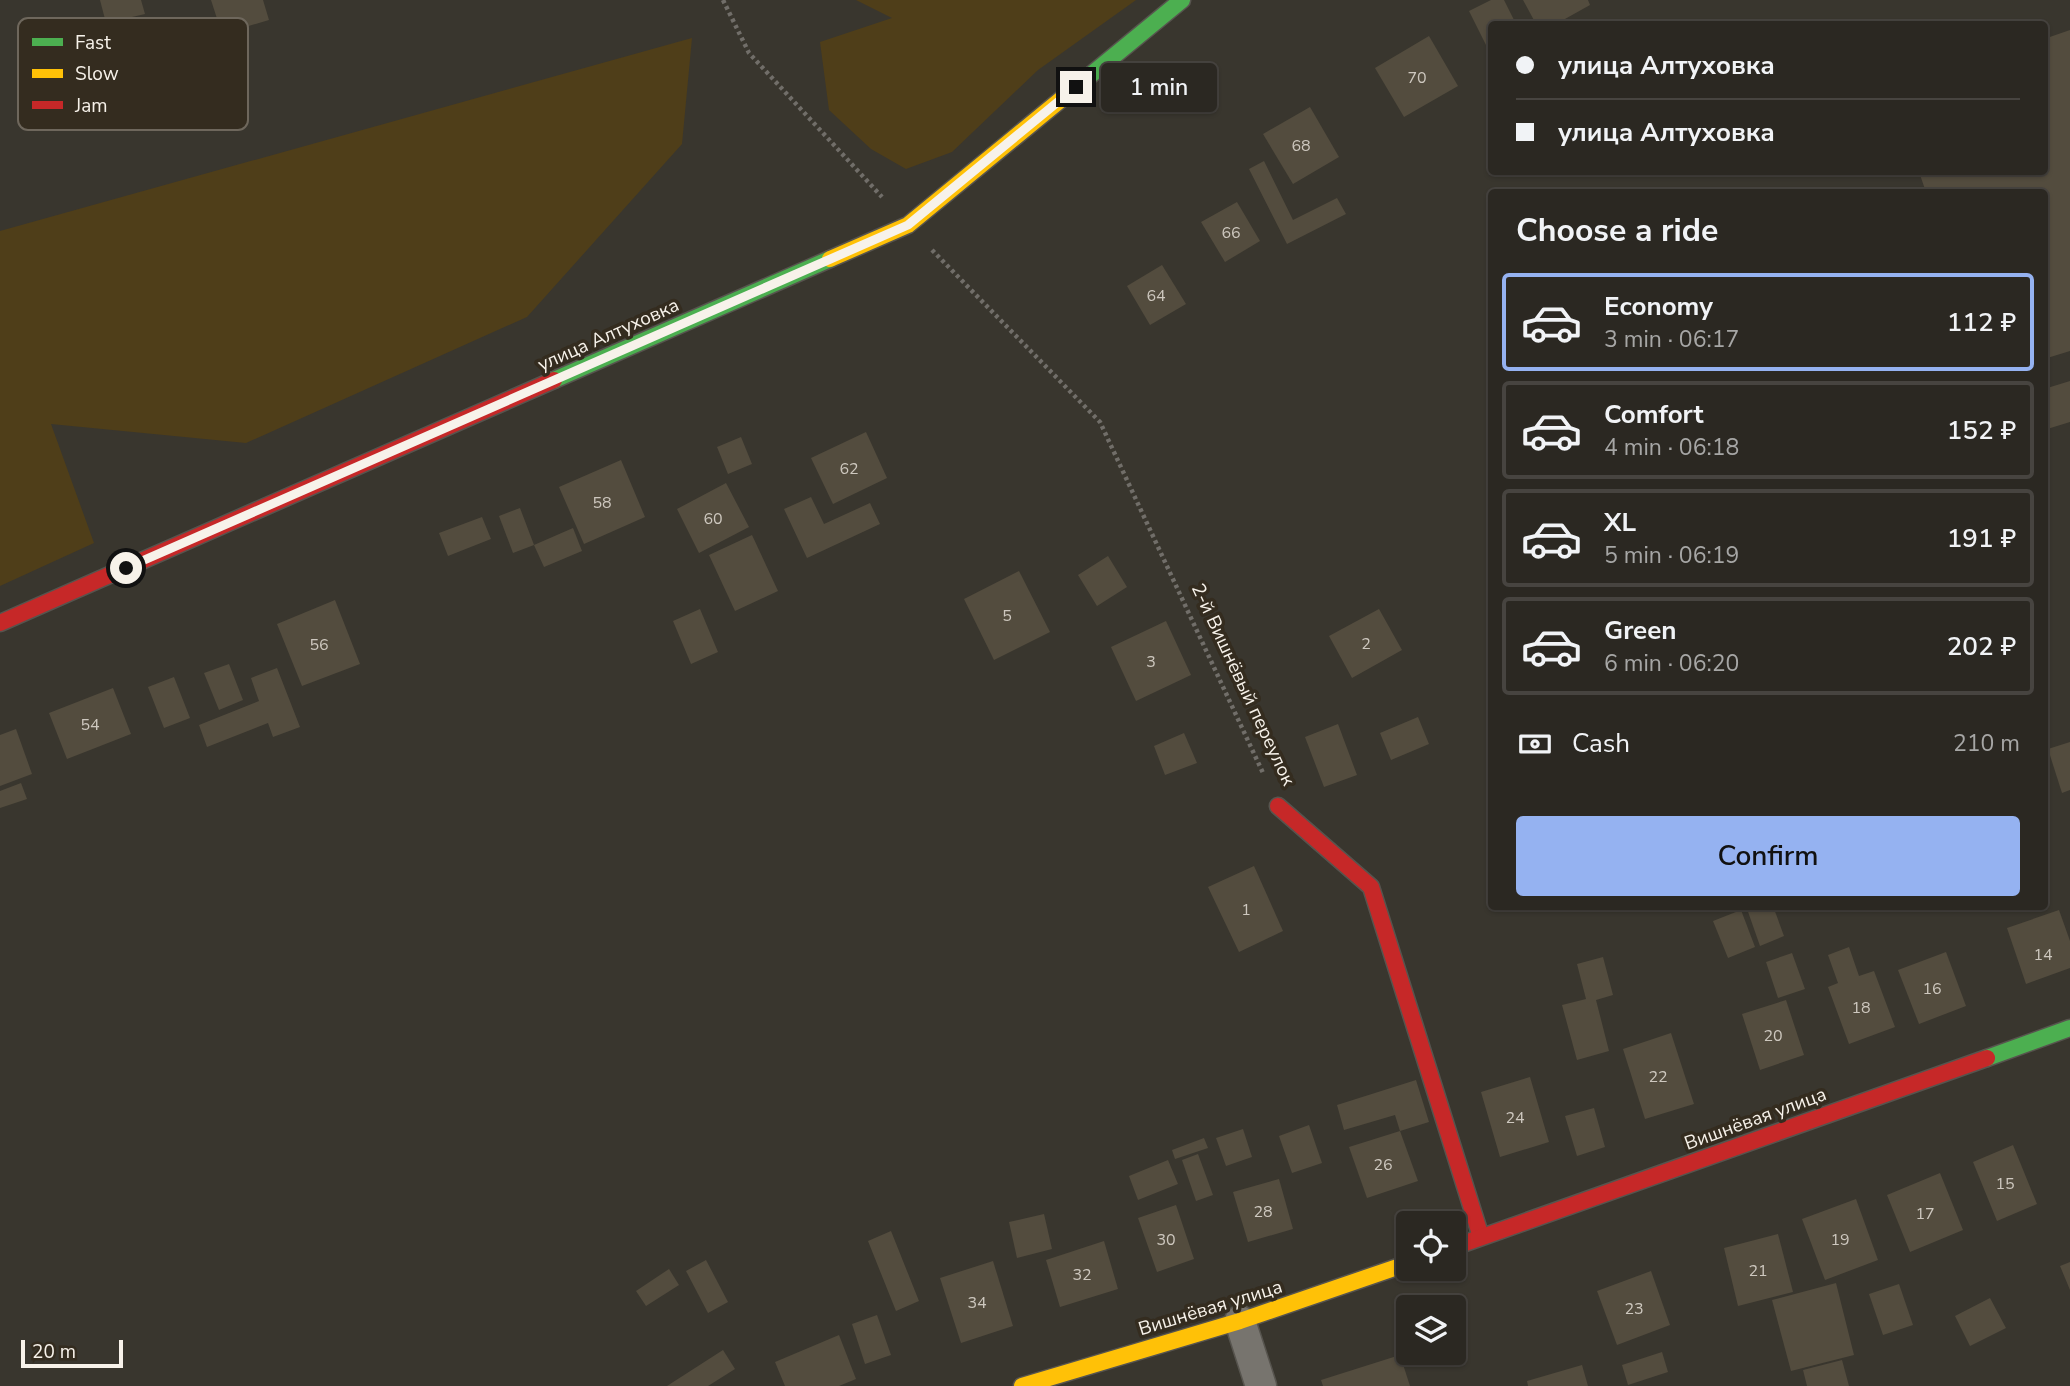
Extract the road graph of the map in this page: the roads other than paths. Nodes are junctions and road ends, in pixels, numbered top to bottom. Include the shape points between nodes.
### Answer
1 (1182, 0) edge
2 (0, 623) edge
3 (1278, 806) road end
4 (2070, 1028) edge
5 (1481, 1237) junction
6 (1466, 1243) edge
7 (1396, 1267) edge
8 (1240, 1321) junction
9 (1022, 1386) edge
10 (1261, 1386) edge

1 - 2 street, улица Алтуховка via 908,225
3 - 5 street, 2-й Вишнёвый переулок via 1371,887
4 - 5 street, Вишнёвая улица
5 - 6 street, Вишнёвая улица
7 - 8 street, Вишнёвая улица
8 - 9 street, Вишнёвая улица
8 - 10 street

